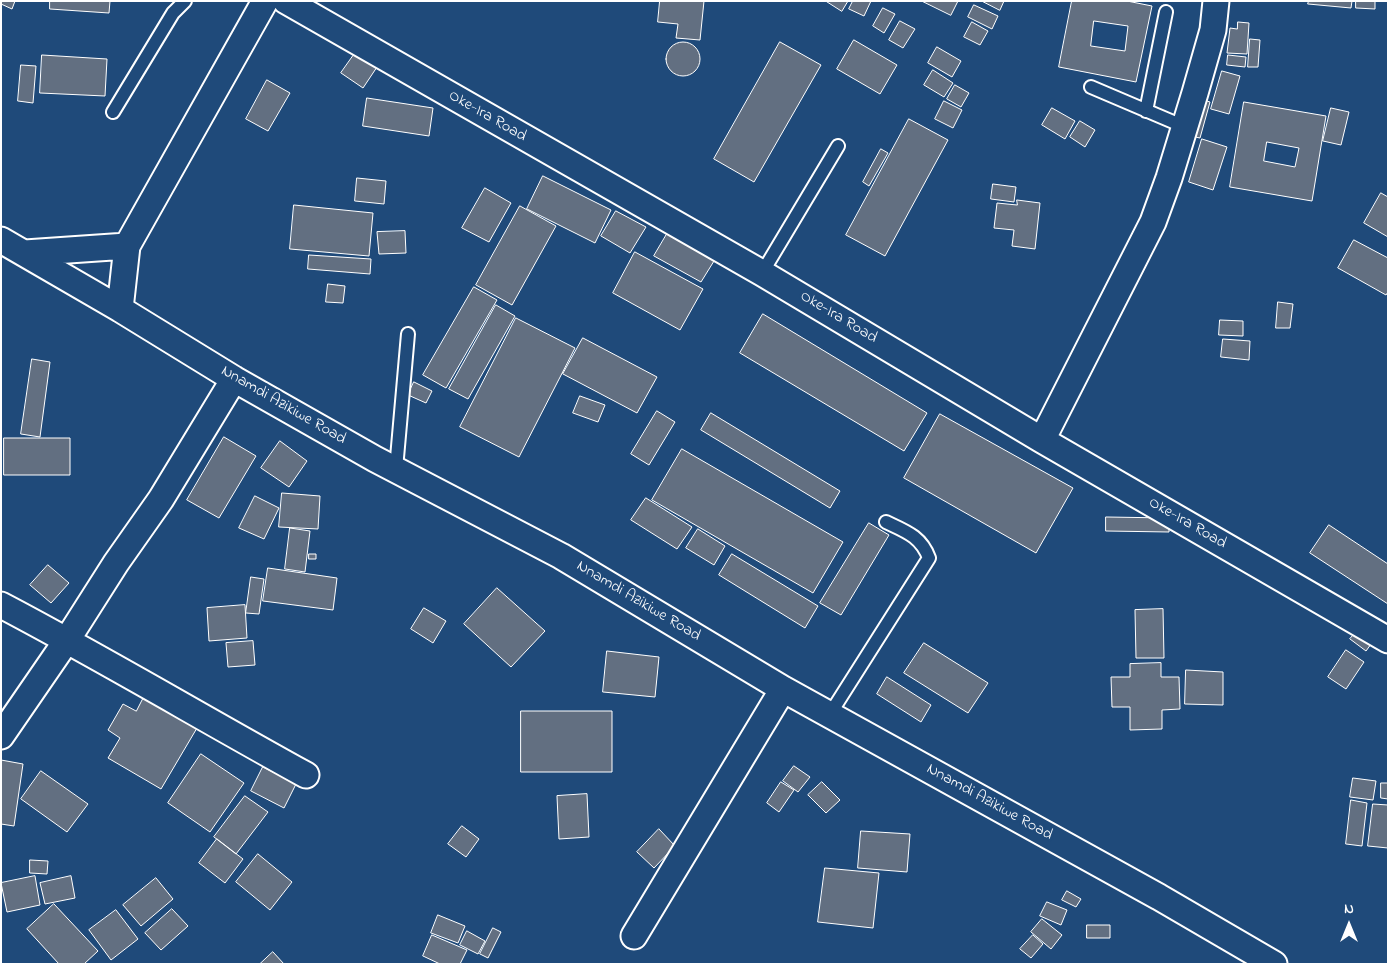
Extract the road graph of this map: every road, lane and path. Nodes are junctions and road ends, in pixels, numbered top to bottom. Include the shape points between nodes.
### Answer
1 (185, 1) edge
2 (265, 1) edge
3 (286, 1) edge
4 (1216, 1) edge
5 (1166, 12) dead end
6 (1091, 87) dead end
7 (1146, 110) junction
8 (113, 112) dead end
9 (1185, 127) junction
10 (838, 146) dead end
11 (1, 240) edge
12 (128, 246) junction
13 (25, 253) junction
14 (762, 272) junction
15 (120, 309) junction
16 (408, 334) dead end
17 (234, 380) junction
18 (1042, 440) junction
19 (396, 469) junction
20 (886, 522) dead end
21 (1, 605) edge
22 (67, 640) junction
23 (1388, 640) edge
24 (783, 689) junction
25 (830, 714) junction
26 (1, 736) edge
27 (306, 775) dead end
28 (634, 936) dead end
29 (1274, 964) edge

1 - 8 lane via 173,13
2 - 12 street
3 - 14 street, Oke-Ira Road
4 - 9 street via 1212,30
5 - 7 lane
6 - 7 lane
7 - 9 lane
9 - 18 street via 1153,222
10 - 14 lane
11 - 13 street, Nnamdi Azikiwe Road
12 - 13 street
12 - 15 street
13 - 15 street, Nnamdi Azikiwe Road
14 - 18 street, Oke-Ira Road
15 - 17 street, Nnamdi Azikiwe Road
16 - 19 lane
17 - 19 street, Nnamdi Azikiwe Road
17 - 22 street via 162,499
18 - 23 street, Oke-Ira Road
19 - 24 street, Nnamdi Azikiwe Road via 561,556
20 - 25 lane via 913,535 925,547 929,558
21 - 22 street
22 - 26 street
22 - 27 street
24 - 25 street, Nnamdi Azikiwe Road
24 - 28 street
25 - 29 street, Nnamdi Azikiwe Road

